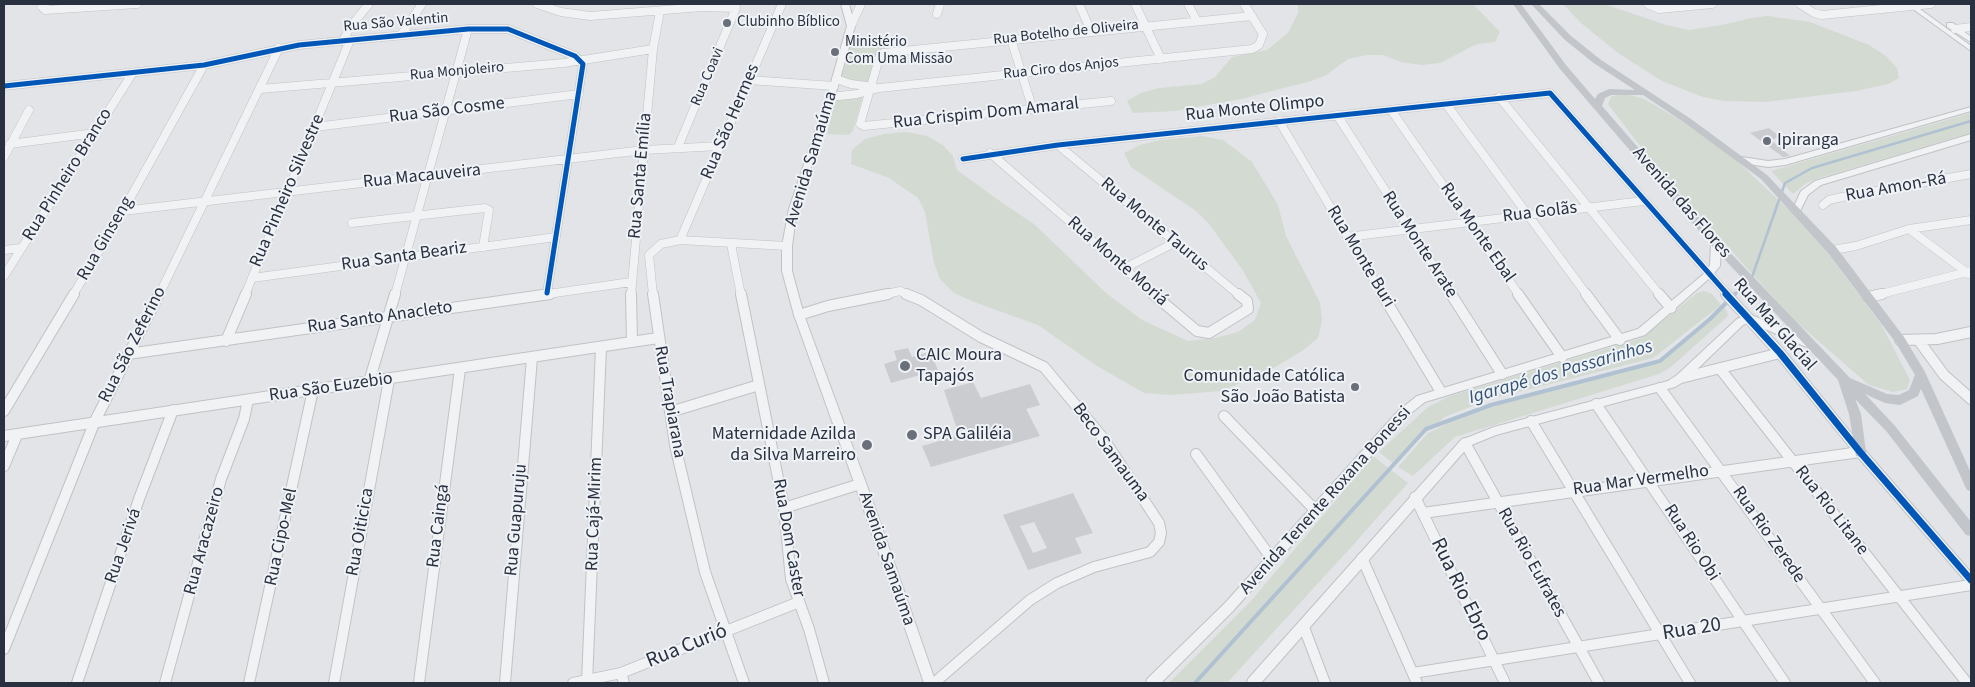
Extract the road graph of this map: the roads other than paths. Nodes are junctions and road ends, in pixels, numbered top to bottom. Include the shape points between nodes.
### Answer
1 (137, 4) edge
2 (369, 4) edge
3 (422, 4) edge
4 (537, 4) edge
5 (782, 4) edge
6 (845, 4) edge
7 (861, 4) edge
8 (940, 4) edge
9 (1079, 4) edge
10 (1135, 4) edge
11 (1188, 4) edge
12 (1244, 4) edge
13 (1517, 4) edge
14 (1535, 4) edge
15 (1648, 4) edge
16 (1712, 4) edge
17 (1800, 4) edge
18 (1915, 4) edge
19 (1931, 4) edge
20 (44, 6) edge
21 (660, 11) junction
22 (937, 14) dead end
23 (1252, 16) junction
24 (1197, 21) junction
25 (1146, 25) junction
26 (851, 26) junction
27 (1971, 27) edge
28 (468, 29) junction
29 (1955, 29) junction
30 (1091, 31) junction
31 (401, 36) junction
32 (1011, 39) junction
33 (1971, 40) edge
34 (347, 41) junction
35 (279, 48) junction
36 (1971, 49) edge
37 (653, 50) junction
38 (581, 59) junction
39 (1161, 59) junction
40 (204, 65) junction
41 (456, 71) junction
42 (1021, 73) junction
43 (132, 74) junction
44 (750, 80) junction
45 (835, 82) junction
46 (333, 83) junction
47 (851, 84) junction
48 (4, 86) edge
49 (870, 89) junction
50 (260, 90) junction
51 (1550, 93) joint
52 (579, 94) junction
53 (1646, 94) junction
54 (849, 95) junction
55 (830, 97) junction
56 (1499, 97) junction
57 (1111, 101) dead end
58 (1446, 104) junction
59 (1597, 107) junction
60 (1971, 109) edge
61 (30, 110) dead end
62 (446, 110) junction
63 (1033, 110) junction
64 (1391, 110) junction
65 (1337, 115) junction
66 (1279, 121) junction
67 (316, 127) junction
68 (95, 133) junction
69 (1971, 138) edge
70 (10, 144) junction
71 (1058, 145) junction
72 (720, 146) junction
73 (678, 147) junction
74 (644, 150) junction
75 (990, 154) junction
76 (4, 157) edge
77 (963, 159) dead end
78 (568, 160) junction
79 (1742, 160) junction
80 (1971, 174) edge
81 (429, 176) junction
82 (288, 192) junction
83 (1643, 200) junction
84 (206, 201) junction
85 (1823, 205) dead end
86 (1588, 207) junction
87 (123, 211) junction
88 (1796, 211) junction
89 (417, 215) junction
90 (1529, 215) junction
91 (1971, 220) edge
92 (1469, 221) junction
93 (352, 223) dead end
94 (1409, 229) junction
95 (1908, 230) junction
96 (556, 237) junction
97 (1347, 237) junction
98 (680, 240) junction
99 (1174, 243) junction
100 (731, 244) junction
101 (1716, 244) junction
102 (787, 246) junction
103 (483, 247) junction
104 (22, 248) junction
105 (4, 250) edge
106 (1832, 250) junction
107 (406, 257) junction
108 (1125, 268) junction
109 (1969, 273) edge
110 (1709, 274) junction
111 (4, 276) edge
112 (252, 278) junction
113 (631, 282) junction
114 (547, 293) junction
115 (1868, 297) junction
116 (1249, 305) joint
117 (1671, 308) junction
118 (799, 315) junction
119 (389, 316) junction
120 (1749, 318) junction
121 (1971, 332) edge
122 (658, 338) junction
123 (1620, 340) junction
124 (1900, 340) junction
125 (226, 341) junction
126 (1919, 341) junction
127 (632, 342) junction
128 (1808, 343) junction
129 (601, 347) junction
130 (1780, 353) junction
131 (128, 354) junction
132 (1562, 357) junction
133 (532, 358) junction
134 (460, 369) junction
135 (1720, 370) junction
136 (1502, 374) junction
137 (1921, 375) junction
138 (1681, 378) junction
139 (1842, 378) junction
140 (389, 380) junction
141 (369, 382) junction
142 (758, 385) junction
143 (1660, 388) junction
144 (313, 390) junction
145 (1441, 392) junction
146 (1971, 399) edge
147 (248, 400) junction
148 (1596, 404) junction
149 (173, 410) junction
150 (4, 411) edge
151 (670, 412) junction
152 (1224, 416) dead end
153 (95, 421) junction
154 (1531, 421) junction
155 (17, 435) junction
156 (4, 436) edge
157 (1465, 443) junction
158 (1860, 452) junction
159 (1196, 454) dead end
160 (1792, 461) junction
161 (4, 466) edge
162 (1721, 470) junction
163 (1650, 481) junction
164 (860, 484) junction
165 (1971, 486) edge
166 (1574, 490) junction
167 (1415, 497) junction
168 (1496, 501) junction
169 (784, 508) junction
170 (1316, 511) junction
171 (1423, 513) junction
172 (1971, 532) edge
173 (1362, 558) junction
174 (1272, 559) junction
175 (1971, 580) edge
176 (1971, 585) edge
177 (1898, 596) junction
178 (799, 602) junction
179 (1818, 608) junction
180 (1743, 622) junction
181 (1303, 625) junction
182 (727, 631) junction
183 (1660, 635) junction
184 (1578, 647) junction
185 (4, 649) edge
186 (1494, 662) junction
187 (622, 678) edge
188 (1415, 678) edge
189 (588, 682) junction
190 (77, 683) edge
191 (165, 683) edge
192 (249, 683) edge
193 (334, 683) edge
194 (419, 683) edge
195 (505, 683) edge
196 (573, 683) edge
197 (744, 683) edge
198 (824, 683) edge
199 (930, 683) edge
200 (934, 683) edge
201 (1152, 683) edge
202 (1253, 683) edge
203 (1325, 683) edge
204 (1505, 683) edge
205 (1599, 683) edge
206 (1690, 683) edge
207 (1785, 683) edge
208 (1875, 683) edge
209 (1967, 683) edge

1 - 20 street
2 - 34 street, Rua Pinheiro Silvestre via 350,27
3 - 31 street
4 - 21 street via 561,12 590,16
5 - 44 street, Rua São Hermes
6 - 26 street
7 - 26 street
8 - 22 street
9 - 30 street
10 - 25 street
11 - 24 street
12 - 23 street
13 - 59 main road, Avenida das Flores via 1550,52
14 - 53 main road via 1568,38
15 - 16 street via 1659,9
17 - 18 street via 1818,14
18 - 19 street
18 - 29 street
18 - 36 street
21 - 37 street, Rua Santa Emília
21 - 73 street, Rua Coavi via 735,6 737,10
23 - 24 street, Rua Botelho de Oliveira
23 - 39 street, Rua Ciro dos Anjos via 1263,38 1252,50
24 - 25 street, Rua Botelho de Oliveira
25 - 30 street, Rua Botelho de Oliveira
25 - 39 street
26 - 45 street, Avenida Samaúma
27 - 29 street
28 - 31 street, Rua São Valentin
28 - 38 street, Rua São Valentin via 508,29
28 - 41 street
29 - 33 street
30 - 32 street, Rua Botelho de Oliveira
31 - 34 street, Rua São Valentin
32 - 42 street
32 - 49 street, Rua Botelho de Oliveira via 881,54
34 - 35 street, Rua São Valentin
34 - 46 street, Rua Pinheiro Silvestre
35 - 40 street, Rua São Valentin
35 - 50 street, Rua São Zeferino
37 - 38 street, Rua Monjoleiro
37 - 74 street, Rua Santa Emília
38 - 41 street, Rua Monjoleiro
38 - 52 street
39 - 42 street, Rua Ciro dos Anjos
40 - 43 street, Rua São Valentin
40 - 87 street, Rua Ginseng
41 - 46 street, Rua Monjoleiro
41 - 62 street
42 - 49 street, Rua Ciro dos Anjos
42 - 63 street
43 - 48 street, Rua São Valentin
43 - 68 street, Rua Pinheiro Branco
44 - 45 street
44 - 72 street, Rua São Hermes
45 - 47 street
45 - 55 street, Avenida Samaúma
46 - 50 street, Rua Monjoleiro
46 - 67 street, Rua Pinheiro Silvestre
47 - 49 street
47 - 54 street
49 - 54 street, Rua Ciro dos Anjos
49 - 63 street, Rua Crispim Dom Amaral via 861,126
50 - 84 street, Rua São Zeferino
51 - 56 street, Rua Monte Olimpo
51 - 83 street, Rua Mar Glacial
52 - 62 street, Rua São Cosme
52 - 78 street
53 - 59 main road via 1612,91 1601,96
53 - 79 main road
54 - 55 street, Rua Ciro dos Anjos
55 - 102 street, Avenida Samaúma via 793,209
56 - 58 street, Rua Monte Olimpo
56 - 86 street
57 - 63 street, Rua Crispim Dom Amaral
58 - 64 street, Rua Monte Olimpo
58 - 90 street
59 - 101 main road, Avenida das Flores
60 - 79 street via 1785,162 1768,164
61 - 70 street
62 - 67 street, Rua São Cosme
62 - 81 street
64 - 65 street, Rua Monte Olimpo
64 - 92 street, Rua Monte Ebal
65 - 66 street, Rua Monte Olimpo
65 - 94 street, Rua Monte Arate
66 - 71 street, Rua Monte Olimpo
66 - 97 street, Rua Monte Buri
67 - 82 street, Rua Pinheiro Silvestre
68 - 70 street
68 - 104 street, Rua Pinheiro Branco
69 - 88 street via 1818,183 1804,193
70 - 76 street
71 - 75 street, Rua Monte Olimpo
71 - 99 street, Rua Monte Taurus
72 - 73 street, Rua Macauveira
72 - 98 street, Rua São Hermes
73 - 74 street, Rua Macauveira
74 - 78 street, Rua Macauveira
74 - 113 street, Rua Santa Emília
75 - 77 street, Rua Monte Olimpo
75 - 108 street, Rua Monte Moriá
78 - 81 street, Rua Macauveira
78 - 96 street
79 - 88 main road
80 - 85 street, Rua Amon-Rá via 1851,195 1829,200
81 - 82 street, Rua Macauveira
81 - 89 street
82 - 84 street, Rua Macauveira
82 - 112 street, Rua Pinheiro Silvestre
83 - 86 street, Rua Golãs
83 - 110 street, Rua Mar Glacial
84 - 87 street, Rua Macauveira
84 - 131 street, Rua São Zeferino
86 - 90 street, Rua Golãs
86 - 117 street
87 - 150 street, Rua Ginseng
88 - 106 main road
89 - 93 street
89 - 103 street via 488,208
89 - 107 street
90 - 92 street, Rua Golãs
90 - 123 street
91 - 95 street
92 - 94 street, Rua Golãs
92 - 132 street, Rua Monte Ebal
94 - 97 street, Rua Golãs
94 - 136 street, Rua Monte Arate
95 - 106 street
95 - 109 street
96 - 103 street, Rua Santa Beariz
96 - 114 street
97 - 145 street, Rua Monte Buri
98 - 100 street, Rua Trapiarana
98 - 122 street, Rua Trapiarana via 661,244 649,255
99 - 108 street
99 - 116 street, Rua Monte Taurus
100 - 102 street, Rua Trapiarana
100 - 142 street, Rua Dom Caster
101 - 110 street via 1715,266
101 - 128 main road, Avenida das Flores
102 - 118 street, Avenida Samaúma via 787,271
103 - 107 street, Rua Santa Beariz
104 - 105 street
104 - 111 street, Rua Pinheiro Branco
106 - 115 main road
107 - 112 street, Rua Santa Beariz
107 - 119 street
108 - 116 street, Rua Monte Moriá via 1203,333 1230,322
109 - 115 street
110 - 117 street, Avenida Tenente Roxana Bonessi
110 - 120 street, Rua Mar Glacial
112 - 125 street, Rua Pinheiro Silvestre
113 - 114 street, Rua Santo Anacleto
113 - 127 street, Rua Santa Emília
114 - 119 street, Rua Santo Anacleto
115 - 124 main road
117 - 123 street, Avenida Tenente Roxana Bonessi via 1641,332
118 - 164 street, Avenida Samaúma
118 - 200 street, Beco Samauma via 900,291 921,300 981,337 1044,367 1103,438 1159,523 1161,533 1150,552 1094,567 1057,583 1030,600
119 - 125 street, Rua Santo Anacleto
119 - 141 street
120 - 128 street
120 - 130 street, Rua Mar Glacial
120 - 138 street via 1740,322
121 - 126 street
122 - 127 street, Rua São Euzebio
122 - 151 street, Rua Trapiarana
123 - 132 street, Avenida Tenente Roxana Bonessi
124 - 126 street
124 - 137 main road
125 - 131 street, Rua Santo Anacleto
126 - 146 street via 1944,375
127 - 129 street, Rua São Euzebio
128 - 139 main road, Avenida das Flores
129 - 133 street, Rua São Euzebio
129 - 189 street, Rua Cajá-Mirim
130 - 135 street
130 - 158 street, Rua Mar Glacial
131 - 153 street, Rua São Zeferino
132 - 136 street, Avenida Tenente Roxana Bonessi
133 - 134 street, Rua São Euzebio
133 - 195 street, Rua Guapuruju
134 - 140 street, Rua São Euzebio
134 - 194 street, Rua Caingá
135 - 138 street
135 - 160 street, Rua Rio Litane
136 - 145 street, Avenida Tenente Roxana Bonessi
137 - 139 main road via 1914,393 1900,400 1885,398
137 - 165 main road
138 - 143 street
139 - 158 main road via 1855,414
139 - 172 main road, Avenida das Flores via 1910,452
140 - 141 street, Rua São Euzebio
140 - 193 street, Rua Oiticica
141 - 144 street, Rua São Euzebio
142 - 151 street
142 - 169 street, Rua Dom Caster
143 - 148 street
143 - 162 street, Rua Rio Zerede
144 - 147 street, Rua São Euzebio
144 - 192 street, Rua Cipo-Mel
145 - 170 street, Avenida Tenente Roxana Bonessi via 1420,399 1402,414
147 - 149 street, Rua São Euzebio
147 - 191 street, Rua Aracazeiro via 221,479
148 - 154 street
148 - 163 street, Rua Rio Obi
149 - 153 street, Rua São Euzebio
149 - 190 street, Rua Jerivá via 139,499
151 - 182 street, Rua Trapiarana via 705,572
152 - 170 street
153 - 155 street, Rua São Euzebio
153 - 185 street, Rua São Zeferino
154 - 157 street via 1487,433
154 - 166 street
155 - 156 street, Rua São Euzebio
155 - 161 street
157 - 167 street
157 - 168 street, Rua Rio Eufrates
158 - 160 street, Rua Mar Vermelho
158 - 175 street, Rua Mar Glacial
159 - 174 street
160 - 162 street, Rua Mar Vermelho
160 - 177 street, Rua Rio Litane
162 - 163 street, Rua Mar Vermelho
162 - 179 street, Rua Rio Zerede
163 - 166 street, Rua Mar Vermelho
163 - 180 street, Rua Rio Obi
164 - 169 street
164 - 199 street, Avenida Samaúma
166 - 168 street, Rua Mar Vermelho
166 - 183 street
167 - 171 street, Rua Rio Ebro
167 - 173 street
168 - 171 street, Rua Mar Vermelho
168 - 184 street, Rua Rio Eufrates
169 - 178 street, Rua Dom Caster via 791,579
170 - 174 street, Avenida Tenente Roxana Bonessi
171 - 186 street, Rua Rio Ebro
173 - 181 street
173 - 188 street
174 - 201 street, Avenida Tenente Roxana Bonessi
176 - 177 street, Rua 20
177 - 179 street, Rua 20
177 - 209 street, Rua Rio Litane
178 - 182 street, Rua Curió
178 - 198 street, Rua Dom Caster
179 - 180 street, Rua 20
179 - 208 street, Rua Rio Zerede
180 - 183 street, Rua 20
180 - 207 street, Rua Rio Obi
181 - 202 street
181 - 203 street
182 - 187 street, Rua Curió
182 - 197 street, Rua Trapiarana
183 - 184 street, Rua 20
183 - 206 street
184 - 186 street, Rua 20
184 - 205 street, Rua Rio Eufrates
186 - 188 street, Rua 20
186 - 204 street, Rua Rio Ebro
187 - 189 street, Rua Curió
189 - 196 street, Rua Curió

